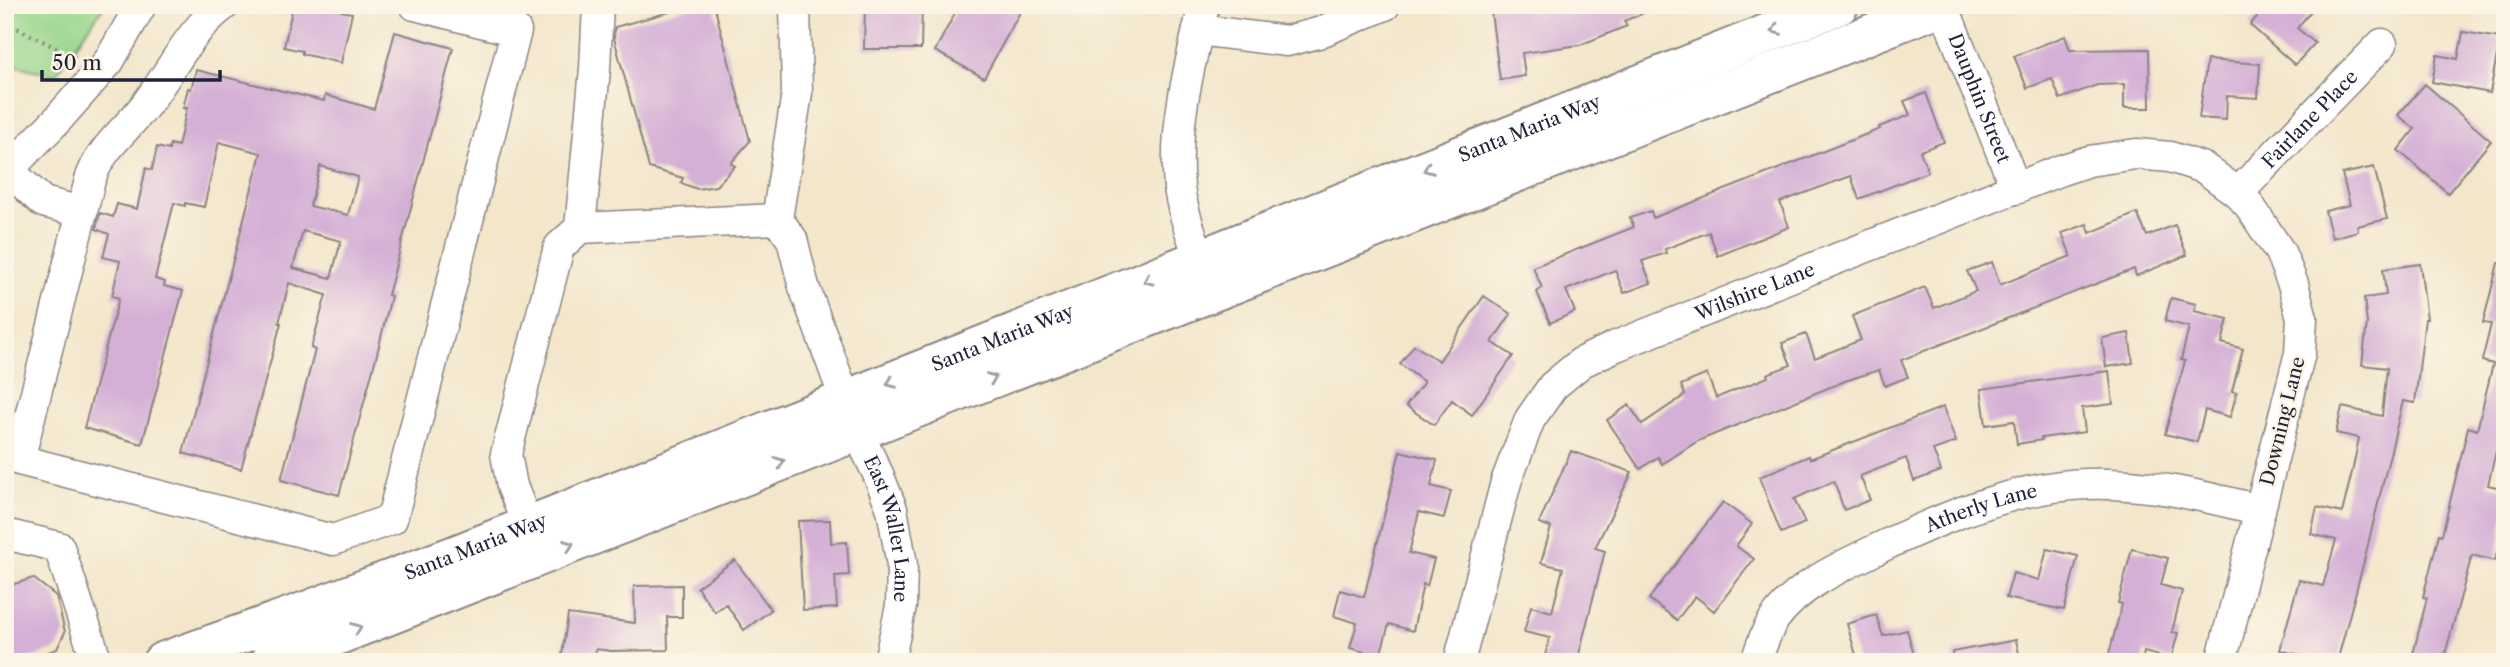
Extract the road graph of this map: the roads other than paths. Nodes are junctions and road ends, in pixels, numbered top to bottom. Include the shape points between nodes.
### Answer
1 (141, 5) edge
2 (224, 5) edge
3 (415, 5) edge
4 (598, 5) edge
5 (795, 5) edge
6 (1385, 5) edge
7 (1839, 5) edge
8 (1944, 5) edge
9 (1201, 17) edge
10 (2382, 44) dead end
11 (7, 172) edge
12 (2016, 189) junction
13 (2238, 193) junction
14 (82, 212) junction
15 (777, 219) junction
16 (580, 228) junction
17 (1200, 260) junction
18 (851, 416) junction
19 (2260, 510) junction
20 (528, 526) junction
21 (5, 534) edge
22 (308, 655) edge
23 (97, 662) edge
24 (162, 662) edge
25 (270, 662) edge
26 (889, 662) edge
27 (1459, 662) edge
28 (1756, 662) edge
29 (2221, 662) edge

1 - 11 street via 109,61
2 - 14 street via 197,29 144,106 98,158
3 - 14 street via 516,31 392,519 333,540 19,460
4 - 16 street
5 - 15 street via 797,93
6 - 9 street via 1287,41
7 -> 17 main road, Santa Maria Way
8 - 12 street, Dauphin Street
18 -> 8 main road, Santa Maria Way
9 - 17 street via 1178,148 1179,188
10 - 13 street, Fairlane Place
11 - 14 street via 43,202
12 - 13 street, Wilshire Lane via 2089,161 2136,154 2169,157 2204,168
12 - 27 street, Wilshire Lane via 1616,346 1582,362 1553,386 1530,419 1506,482
13 - 19 street, Downing Lane via 2280,253 2302,317 2300,353
15 - 16 street
15 - 18 street, East Waller Lane via 792,239 804,287
16 - 20 street via 559,247 506,454 512,486
17 -> 18 main road, Santa Maria Way
18 - 20 main road, Santa Maria Way
22 -> 18 main road, Santa Maria Way
18 - 26 street, East Waller Lane via 891,509 902,565 901,606
19 - 28 street, Atherly Lane via 2142,485 2085,484 2026,492 1933,522 1830,572 1776,617
19 - 29 street, Downing Lane
20 - 24 main road, Santa Maria Way
21 - 23 street via 59,548
22 - 25 main road, Santa Maria Way

